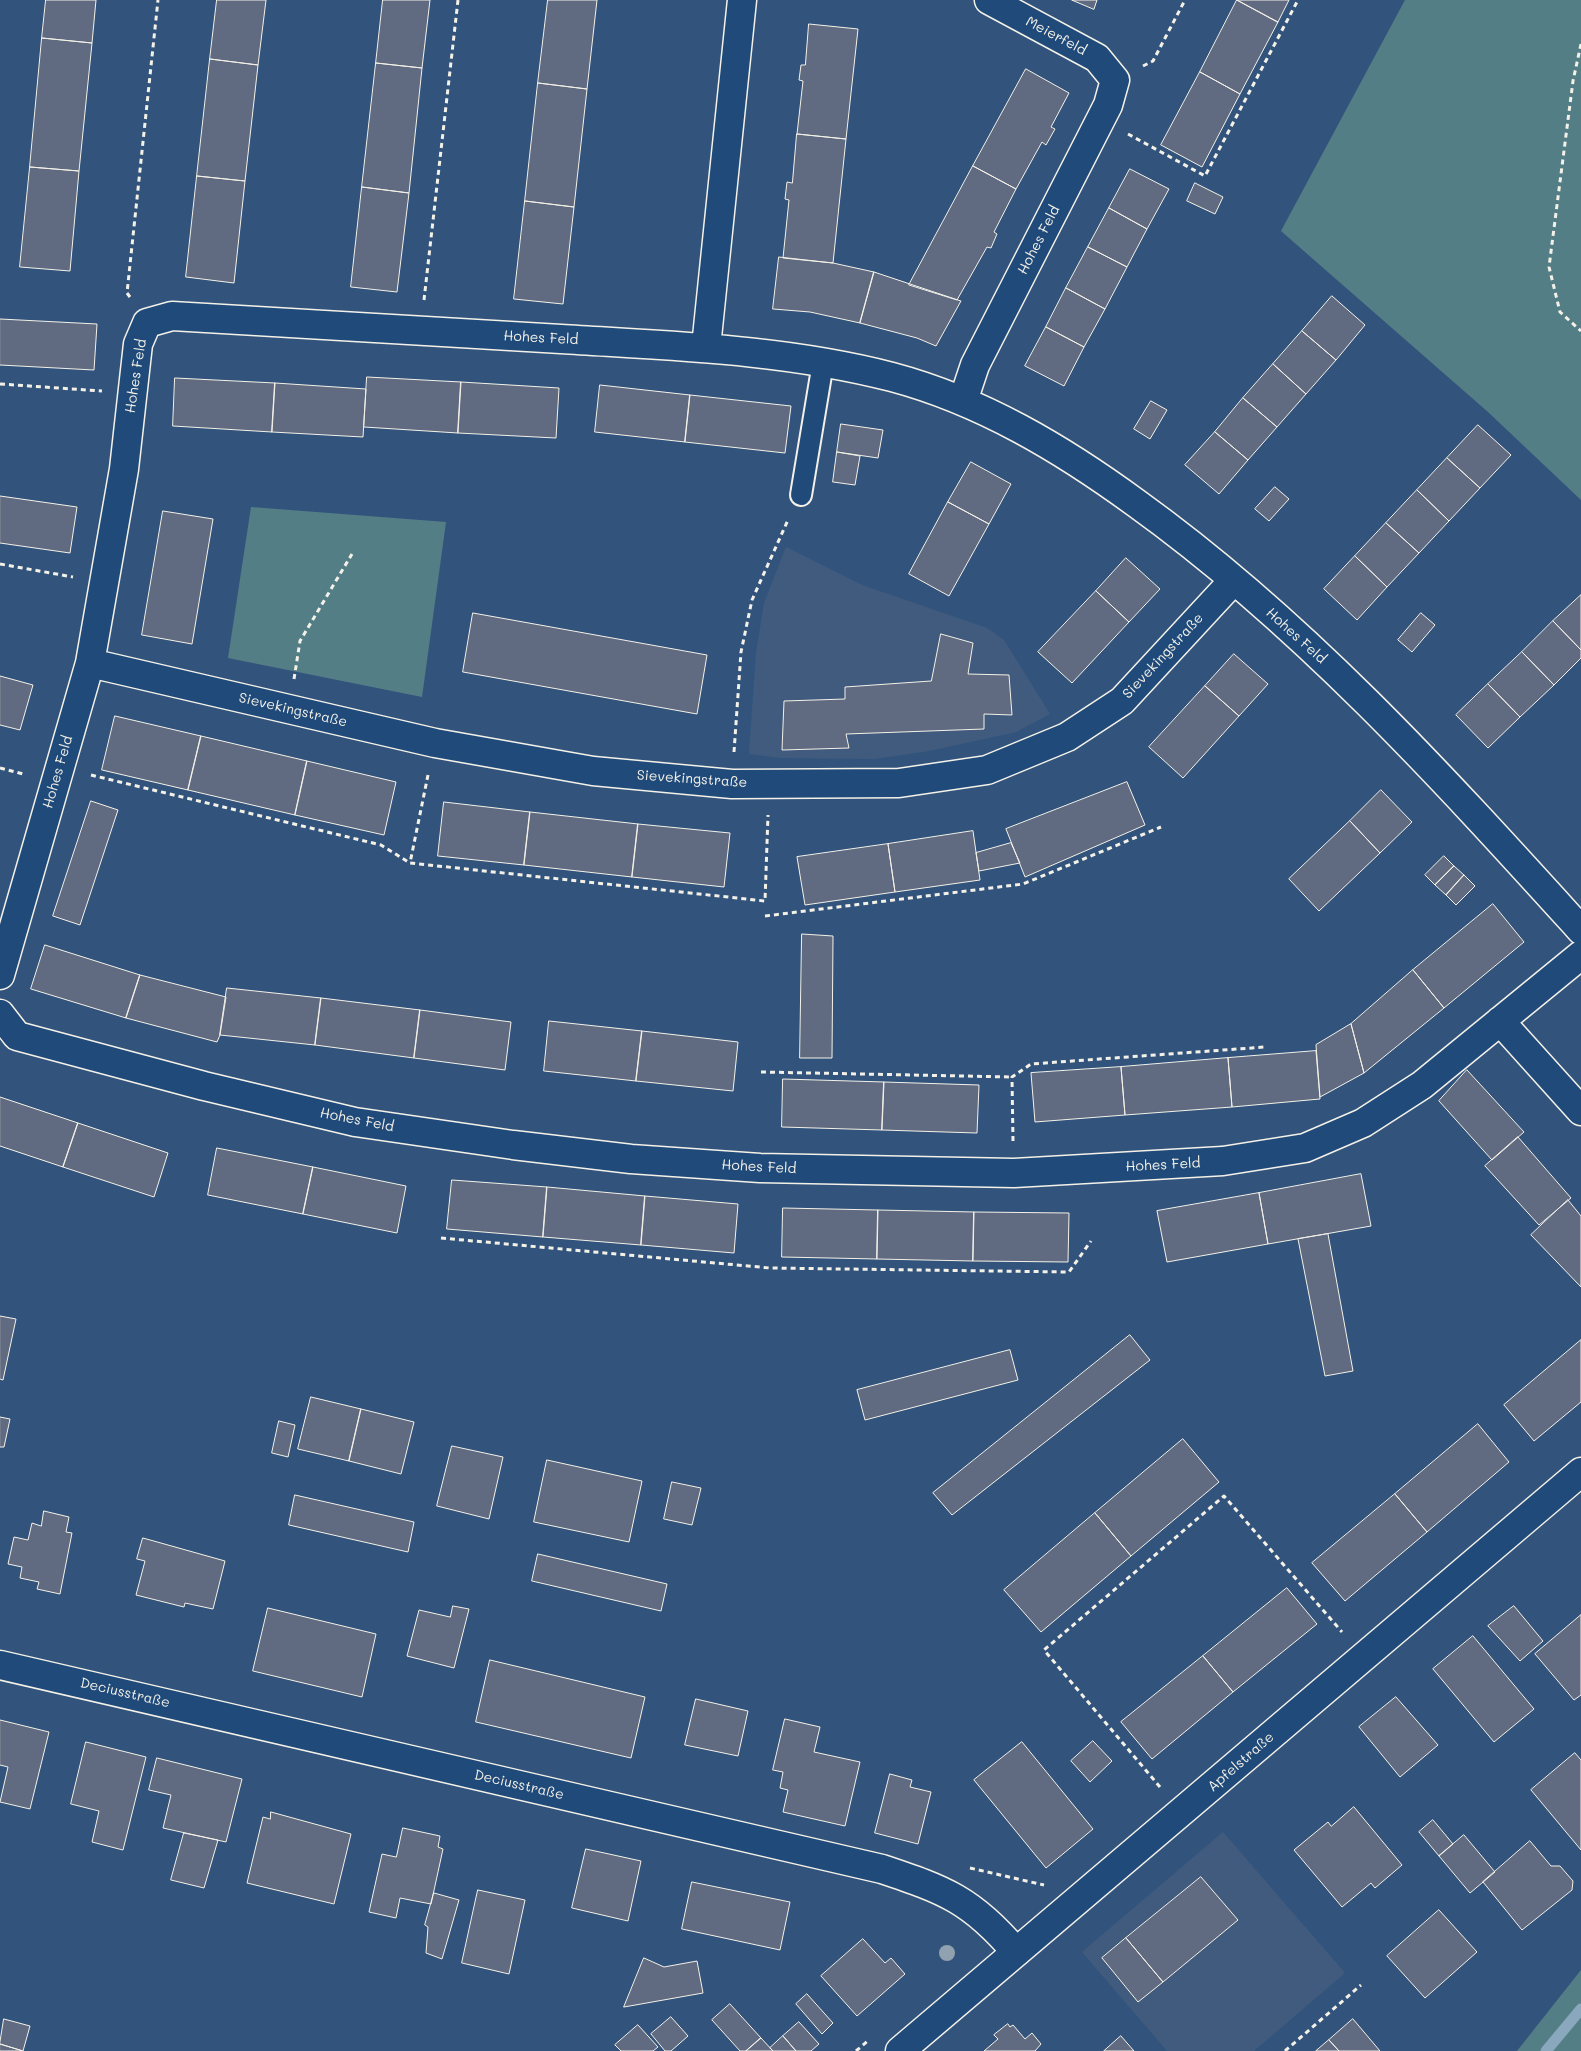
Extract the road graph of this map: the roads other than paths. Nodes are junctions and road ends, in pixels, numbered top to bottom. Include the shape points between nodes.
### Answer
1 (742, 0) edge
2 (988, 0) edge
3 (1116, 80) joint
4 (706, 347) junction
5 (822, 362) junction
6 (964, 401) junction
7 (801, 495) road end
8 (1234, 580) junction
9 (90, 663) junction
10 (1581, 930) edge
11 (1581, 955) edge
12 (0, 975) edge
13 (0, 1014) edge
14 (1500, 1021) junction
15 (1581, 1111) edge
16 (1581, 1472) edge
17 (0, 1665) edge
18 (1016, 1952) junction
19 (900, 2051) edge

1 - 4 street
2 - 3 street, Meierfeld via 1097,58
3 - 6 street, Hohes Feld via 1100,120 975,365
4 - 5 street, Hohes Feld
4 - 9 street, Hohes Feld via 172,316 147,323 138,344 124,469
5 - 6 street, Hohes Feld via 893,377
5 - 7 lane
6 - 8 street, Hohes Feld via 1028,432 1092,471 1195,545
8 - 9 street, Sievekingstraße via 1122,701 1066,737 988,770 899,783 768,785 594,771 435,743
8 - 10 street, Hohes Feld via 1342,677 1468,806
9 - 12 street, Hohes Feld
11 - 14 street, Hohes Feld
13 - 14 street, Hohes Feld via 17,1036 355,1122 631,1160 760,1168 1014,1174 1223,1161 1305,1148 1363,1123 1422,1085
14 - 15 street
16 - 18 street, Apfelstraße
17 - 18 street, Deciusstraße via 882,1869 939,1888 971,1906 998,1930
18 - 19 street, Apfelstraße

